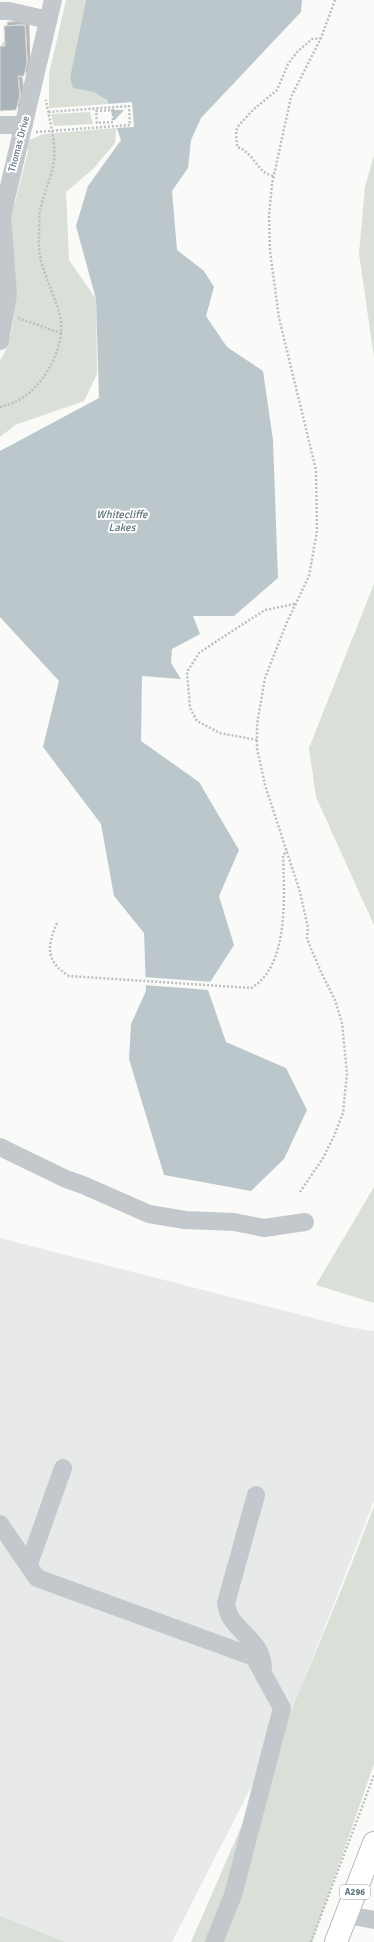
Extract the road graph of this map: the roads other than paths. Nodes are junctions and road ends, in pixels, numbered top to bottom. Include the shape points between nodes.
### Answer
1 (53, 0) edge
2 (0, 11) edge
3 (48, 20) junction
4 (0, 125) edge
5 (24, 125) junction
6 (3, 313) edge
7 (1, 338) edge
8 (0, 1147) edge
9 (305, 1222) dead end
10 (63, 1468) dead end
11 (256, 1495) dead end
12 (0, 1524) edge
13 (29, 1564) junction
14 (264, 1675) junction
15 (374, 1843) edge
16 (347, 1915) junction
17 (374, 1920) edge
18 (214, 1942) edge
19 (336, 1942) edge

1 - 3 street, Thomas Drive
2 - 3 street
3 - 5 street, Thomas Drive
4 - 5 street
5 - 6 street, Thomas Drive via 2,216 8,288
6 - 7 street, Thomas Drive
8 - 9 street via 66,1179 149,1214 176,1220 234,1222 264,1228
10 - 13 street
11 - 14 street via 226,1603 230,1618 258,1649 263,1660
12 - 13 street
13 - 14 street via 37,1578 254,1657
14 - 18 street via 282,1708 233,1896
15 - 16 main road, A296
16 - 17 street
16 - 19 main road, A296

